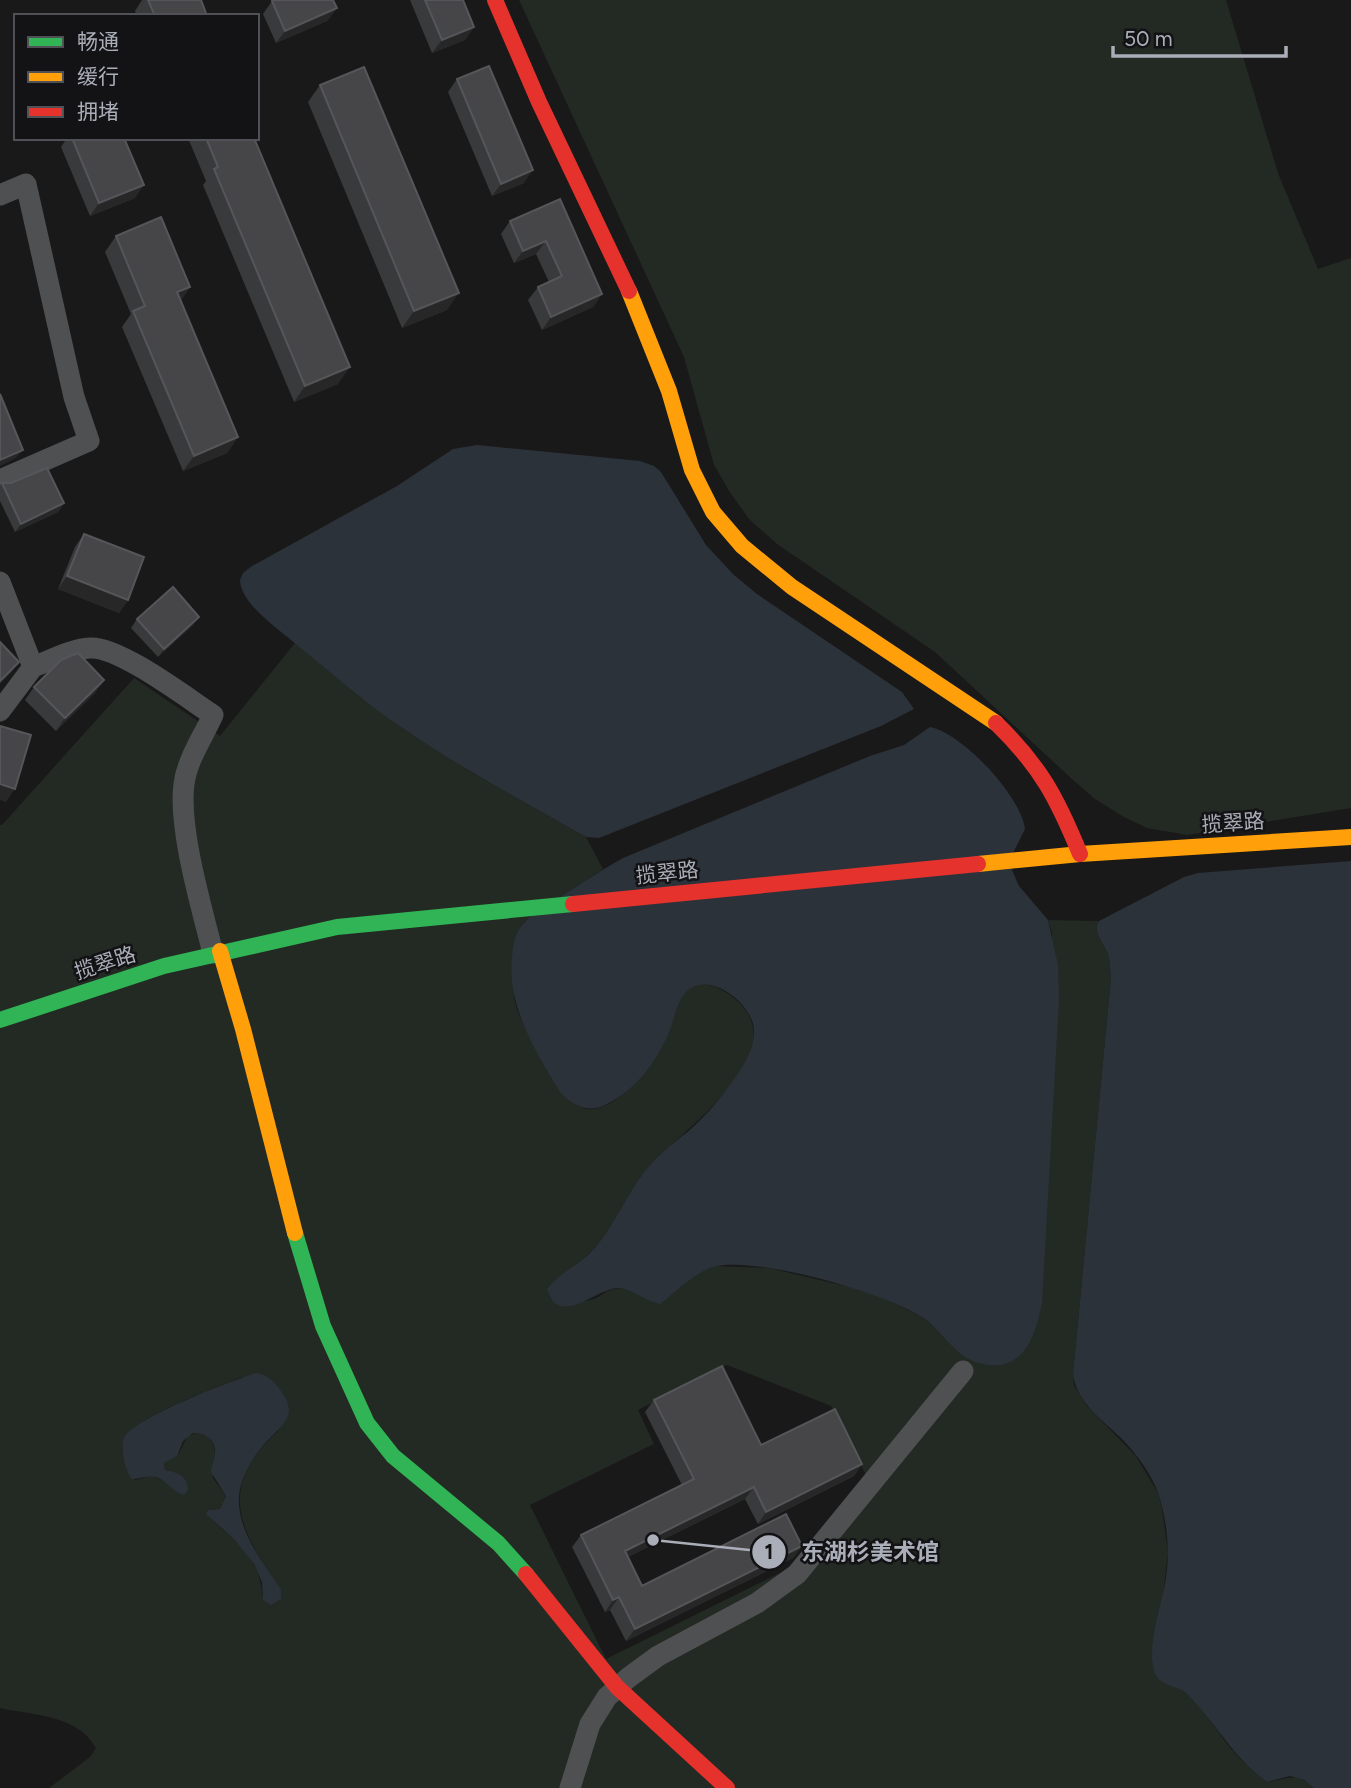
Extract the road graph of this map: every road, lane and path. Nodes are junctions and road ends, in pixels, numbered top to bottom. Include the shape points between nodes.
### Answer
1 (495, 0) edge
2 (0, 195) edge
3 (0, 480) edge
4 (0, 582) edge
5 (33, 667) junction
6 (0, 711) edge
7 (1351, 837) edge
8 (1080, 853) junction
9 (217, 952) junction
10 (0, 1020) edge
11 (962, 1371) dead end
12 (617, 1687) junction
13 (570, 1788) edge
14 (727, 1788) edge

1 - 8 street via 644,325 692,470 713,512 742,546 792,587 994,720 1040,771
2 - 3 street via 26,184 74,397 89,441
4 - 5 street
5 - 6 street
5 - 9 street via 84,648 102,648 214,715 187,769 183,799 192,864
7 - 8 street, 揽翠路
8 - 9 street, 揽翠路 via 337,927
9 - 10 street, 揽翠路
9 - 12 street via 243,1029 284,1196 323,1326 367,1423 393,1456 520,1566
11 - 12 street via 797,1574 757,1603 658,1656
12 - 13 street via 594,1716
12 - 14 street

